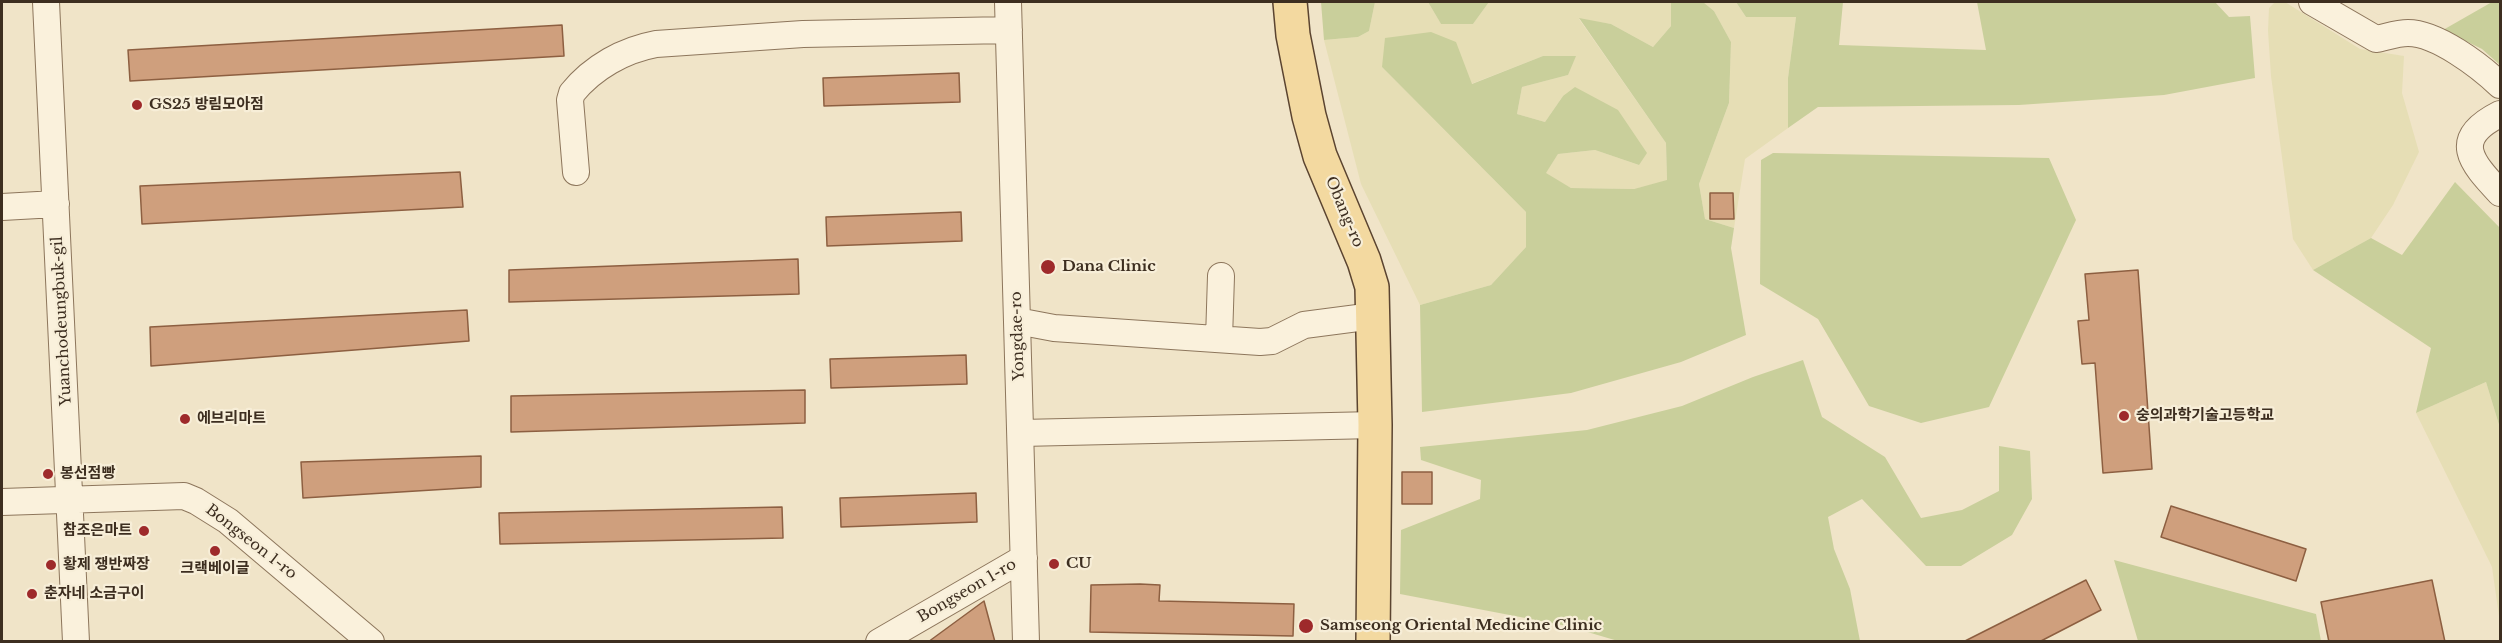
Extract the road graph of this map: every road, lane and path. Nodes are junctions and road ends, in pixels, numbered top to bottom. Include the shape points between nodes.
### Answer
1 (46, 2) edge
2 (1008, 2) edge
3 (1290, 2) edge
4 (2312, 2) edge
5 (1009, 30) junction
6 (2500, 85) edge
7 (2500, 114) edge
8 (576, 172) dead end
9 (2500, 193) edge
10 (56, 204) junction
11 (2, 207) edge
12 (1221, 276) dead end
13 (1373, 316) junction
14 (1017, 321) junction
15 (1219, 339) junction
16 (1375, 425) junction
17 (1021, 433) junction
18 (70, 499) junction
19 (2, 502) edge
20 (1024, 558) junction
21 (76, 642) edge
22 (371, 642) edge
23 (879, 642) edge
24 (1026, 642) edge
25 (1373, 642) edge

1 - 10 street, Yuanchodeungbuk-gil
2 - 5 street, Yongdae-ro
3 - 13 main road, Obang-ro via 1309,116 1320,156 1364,261 1372,287
4 - 6 street via 2376,39 2408,33 2427,36 2472,59
5 - 8 street via 803,34 635,48 616,57 572,93
5 - 14 street, Yongdae-ro
7 - 9 street via 2473,133 2470,143 2471,157
10 - 11 street
10 - 18 street, Yuanchodeungbuk-gil
12 - 15 street
13 - 15 street via 1304,326 1272,341
13 - 16 main road, Obang-ro
14 - 15 street via 1054,328
14 - 17 street, Yongdae-ro
16 - 17 street
16 - 25 main road, Obang-ro
17 - 20 street, Yongdae-ro
18 - 19 street, Bongseon 1-ro
18 - 21 street, Yuanchodeungbuk-gil
18 - 22 street, Bongseon 1-ro via 184,496 196,501 228,521
20 - 23 street, Bongseon 1-ro
20 - 24 street, Yongdae-ro

